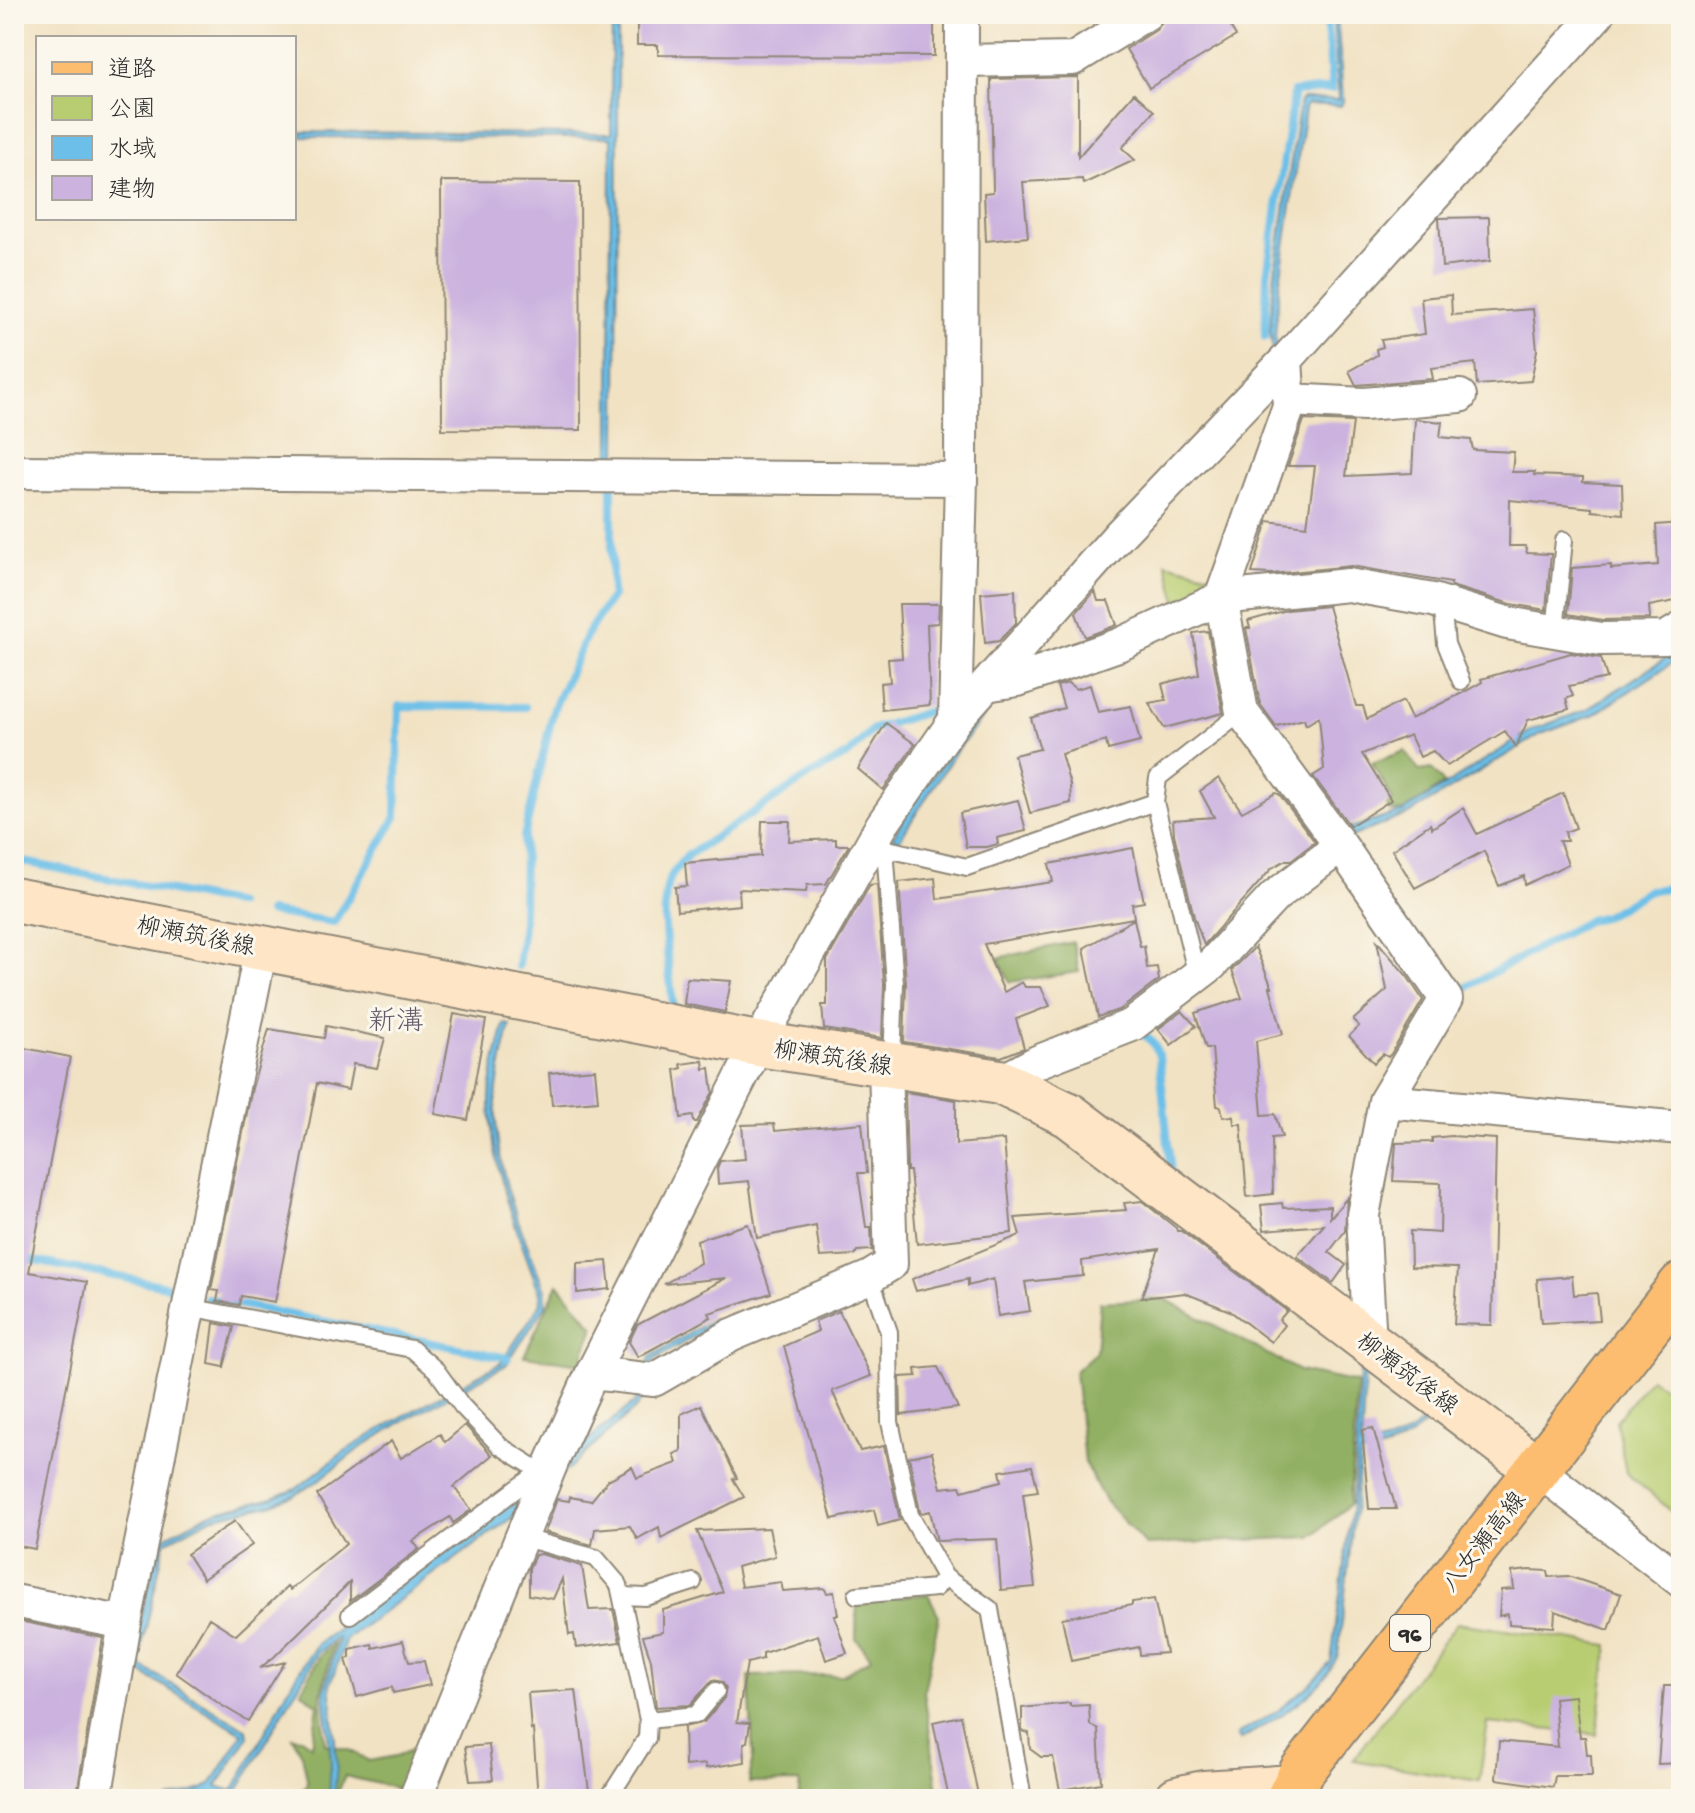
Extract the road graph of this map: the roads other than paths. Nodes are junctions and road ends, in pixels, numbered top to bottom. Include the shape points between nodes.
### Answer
1 (962, 14) edge
2 (1146, 14) edge
3 (1598, 14) edge
4 (962, 61) junction
5 (1286, 360) junction
6 (1460, 396) dead end
7 (1289, 400) junction
8 (14, 472) edge
9 (961, 479) junction
10 (1564, 540) dead end
11 (1221, 598) junction
12 (1442, 602) junction
13 (1681, 629) edge
14 (1555, 631) junction
15 (1461, 681) dead end
16 (986, 685) junction
17 (1242, 712) junction
18 (955, 720) junction
19 (1155, 802) junction
20 (877, 846) junction
21 (1341, 846) junction
22 (14, 900) edge
23 (261, 948) junction
24 (1197, 976) junction
25 (758, 1044) junction
26 (888, 1066) junction
27 (1000, 1082) junction
28 (1385, 1101) junction
29 (1681, 1128) edge
30 (870, 1277) junction
31 (1681, 1285) edge
32 (188, 1307) junction
33 (1370, 1344) junction
34 (592, 1373) junction
35 (546, 1466) junction
36 (1538, 1470) junction
37 (521, 1537) junction
38 (945, 1577) junction
39 (1681, 1581) edge
40 (693, 1582) dead end
41 (857, 1595) dead end
42 (622, 1596) junction
43 (14, 1601) edge
44 (350, 1615) dead end
45 (125, 1623) junction
46 (716, 1691) dead end
47 (648, 1720) junction
48 (1291, 1793) edge
49 (1195, 1797) edge
50 (95, 1799) edge
51 (415, 1799) edge
52 (608, 1799) edge
53 (1023, 1799) edge

1 - 4 street
2 - 4 street via 1073,59
3 - 5 street
4 - 9 street
5 - 7 street
5 - 16 street via 1119,535
6 - 7 street via 1364,404
7 - 11 street
8 - 9 street
9 - 18 street
10 - 14 lane
11 - 12 street via 1348,585
11 - 16 street via 1121,644 1018,680
11 - 17 street
12 - 14 street via 1507,623
12 - 15 lane via 1446,644
13 - 14 street via 1666,638 1601,639
16 - 18 street
17 - 19 lane via 1158,778
17 - 21 street
18 - 20 street
19 - 20 lane via 967,867
19 - 24 lane
20 - 25 street
20 - 26 lane via 895,984
21 - 24 street via 1275,896
21 - 28 street via 1446,999
22 - 23 main road, 柳瀬筑後線
23 - 25 main road, 柳瀬筑後線
23 - 32 street
24 - 27 street via 1132,1025
25 - 26 main road, 柳瀬筑後線
25 - 34 street
26 - 27 main road, 柳瀬筑後線
26 - 30 street via 891,1264
27 - 33 main road, 柳瀬筑後線 via 1069,1115
28 - 29 street
28 - 33 street via 1363,1215
30 - 34 street via 732,1335 654,1380
30 - 38 lane via 889,1332 890,1422 910,1515
31 - 36 main road, 八女瀬高線 / 96
32 - 35 lane via 412,1349 500,1446
32 - 45 street
33 - 36 main road, 柳瀬筑後線
34 - 35 street
35 - 37 street
35 - 44 lane
36 - 39 street
36 - 48 main road, 八女瀬高線 / 96 via 1302,1771
37 - 42 lane via 596,1558
37 - 51 street
38 - 41 lane via 936,1588
38 - 53 lane via 990,1609
40 - 42 lane via 646,1597
42 - 47 lane
43 - 45 street
45 - 50 street
46 - 47 lane via 696,1715
47 - 52 lane via 647,1738
48 - 49 main road

